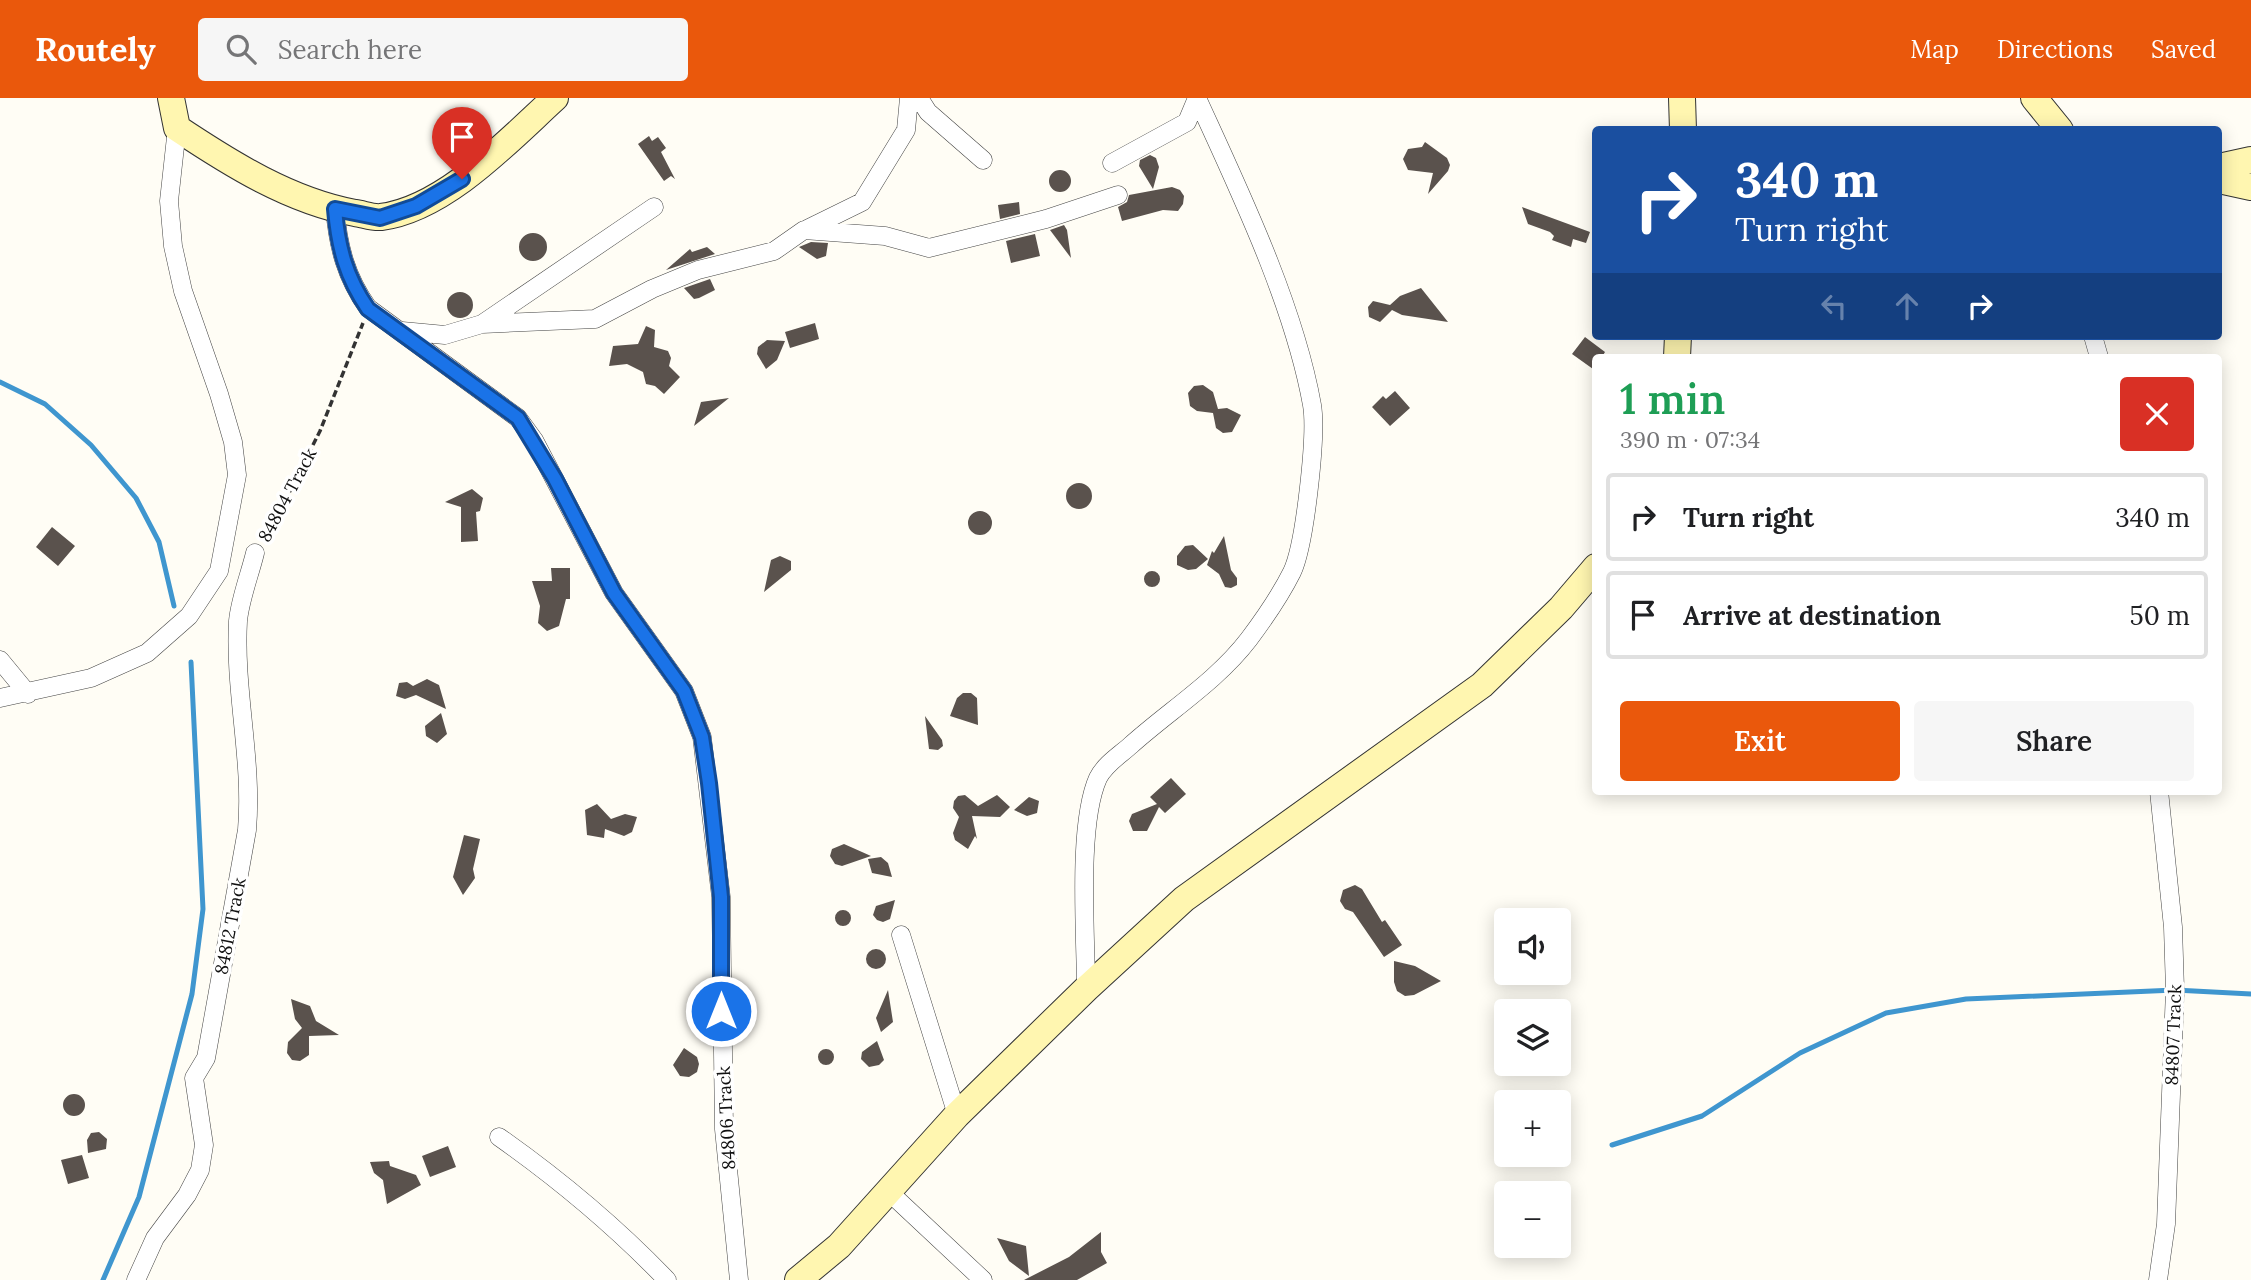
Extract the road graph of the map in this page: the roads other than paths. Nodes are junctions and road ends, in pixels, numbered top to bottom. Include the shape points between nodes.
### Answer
1 (171, 98) edge
2 (555, 98) edge
3 (909, 98) edge
4 (919, 98) edge
5 (1197, 98) edge
6 (1682, 98) edge
7 (2034, 98) edge
8 (1682, 126) edge
9 (2057, 126) edge
10 (177, 128) junction
11 (983, 160) dead end
12 (2251, 160) edge
13 (1112, 163) dead end
14 (2222, 166) edge
15 (2222, 181) edge
16 (2251, 187) edge
17 (1118, 195) dead end
18 (654, 207) dead end
19 (335, 209) junction
20 (804, 230) junction
21 (482, 324) junction
22 (396, 329) junction
23 (255, 553) road end
24 (1592, 573) edge
25 (0, 660) edge
26 (28, 694) junction
27 (0, 698) edge
28 (2159, 795) edge
29 (901, 935) dead end
30 (1086, 989) junction
31 (957, 1115) junction
32 (499, 1137) dead end
33 (888, 1191) junction
34 (136, 1280) edge
35 (667, 1280) edge
36 (739, 1280) edge
37 (798, 1280) edge
38 (983, 1280) edge
39 (2158, 1280) edge

1 - 10 street
2 - 19 street via 484,166 416,206 380,218
3 - 20 street via 906,130 862,202
4 - 11 street via 928,112
5 - 13 street via 1187,122
5 - 30 street via 1240,192 1302,362 1313,408 1304,524 1293,570 1249,639 1208,683 1163,716 1099,776 1090,812 1085,878
6 - 8 street
7 - 9 street
10 - 19 street via 226,160
10 - 26 street via 169,201 173,246 183,291 223,406 237,475 219,571 189,616 147,653 90,678
12 - 14 street
15 - 16 street
17 - 20 street via 1046,219 929,248 885,236
18 - 21 street
19 - 22 street, 84806 Track via 344,264 354,288 368,309
20 - 21 street via 774,251 698,270 594,319
21 - 22 street via 445,335
22 - 36 street, 84806 Track via 518,418 614,593 695,712 709,783 721,897 724,1129
23 - 34 street, 84812 Track via 238,618 248,818 206,1058 194,1078 204,1146 200,1170 155,1238
24 - 30 street via 1482,685 1184,899
25 - 26 street
26 - 27 street
28 - 39 street, 84807 Track via 2175,990 2166,1224
29 - 31 street
30 - 31 street
31 - 33 street
32 - 35 street via 605,1217
33 - 37 street via 839,1246
33 - 38 street

